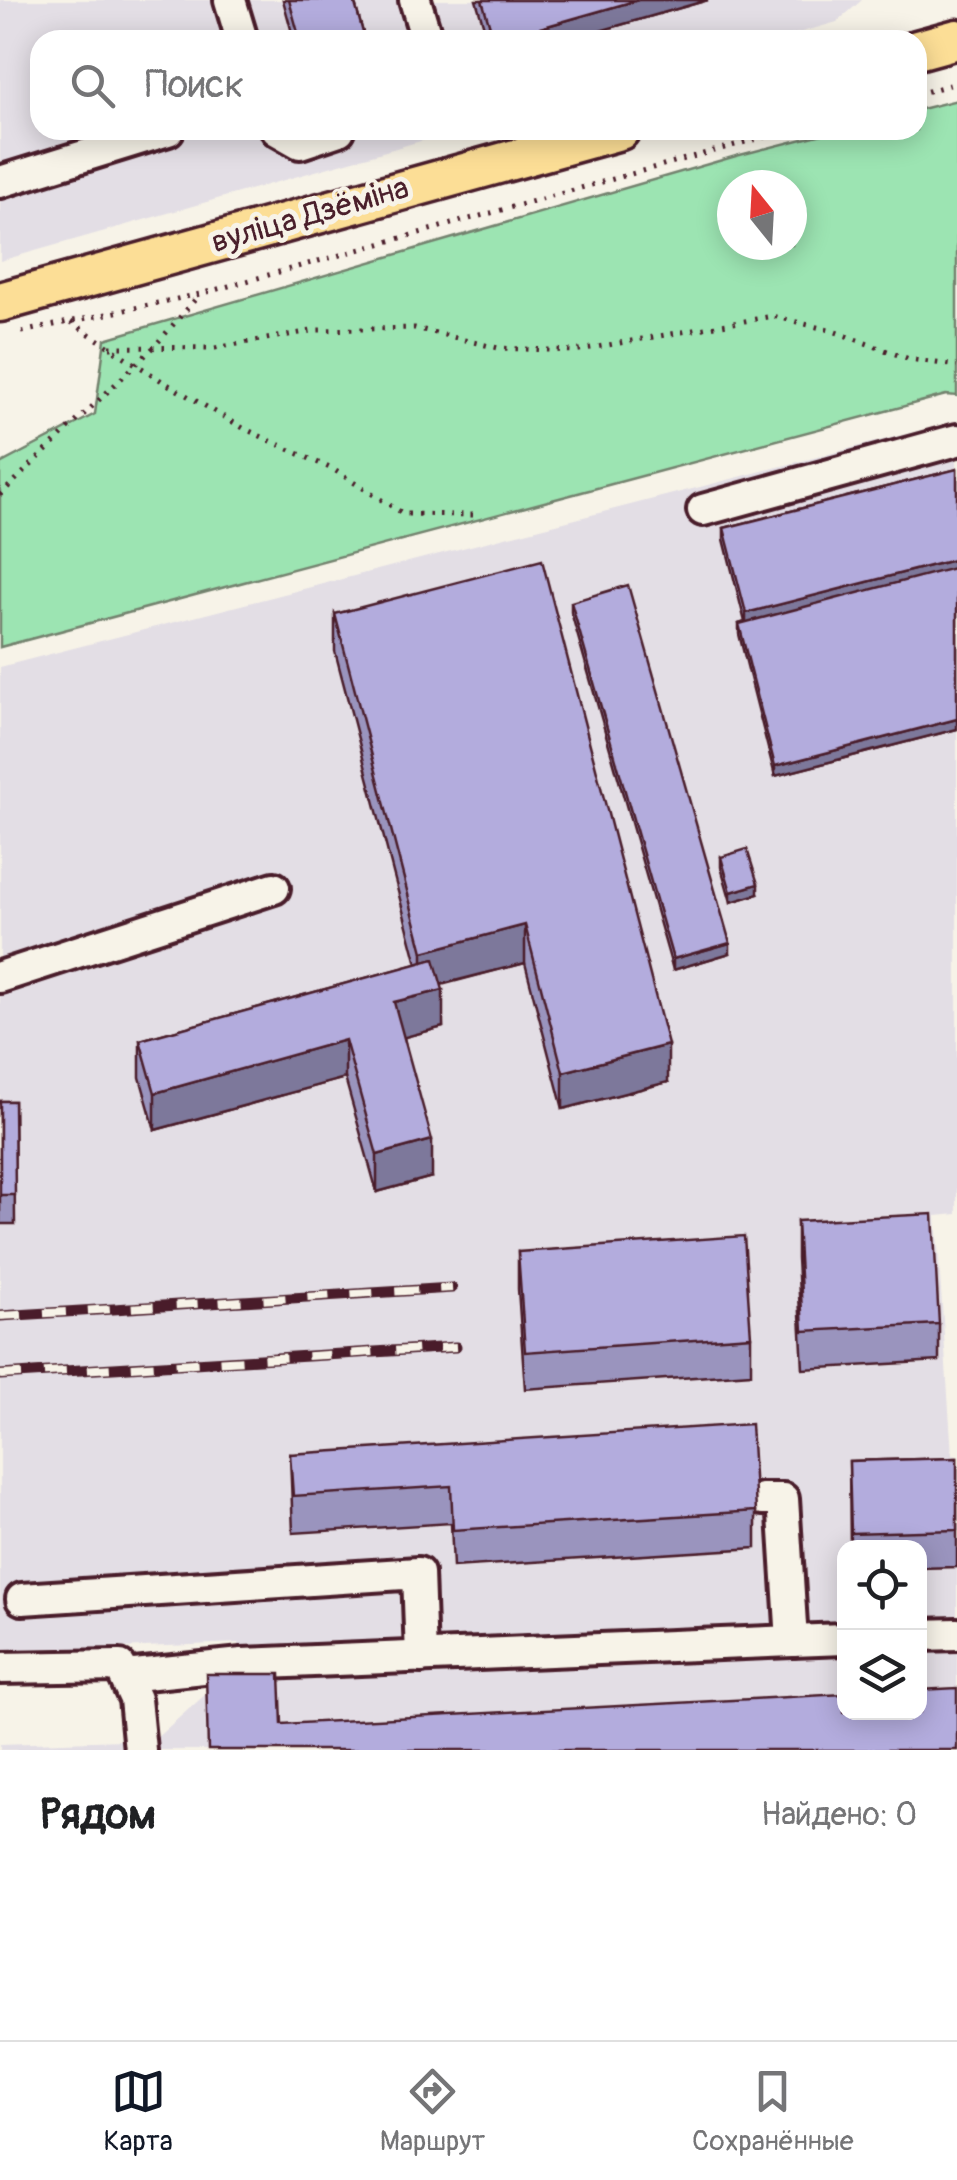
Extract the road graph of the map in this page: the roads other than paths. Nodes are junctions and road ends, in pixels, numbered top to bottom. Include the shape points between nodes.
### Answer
1 (230, 0) edge
2 (416, 0) edge
3 (239, 30) edge
4 (424, 30) edge
5 (957, 39) edge
6 (927, 47) edge
7 (136, 140) edge
8 (587, 140) edge
9 (0, 182) edge
10 (9, 317) edge
11 (957, 440) edge
12 (703, 510) dead end
13 (274, 888) dead end
14 (0, 978) edge
15 (762, 1498) dead end
16 (22, 1599) dead end
17 (957, 1634) edge
18 (927, 1636) edge
19 (837, 1639) edge
20 (792, 1641) junction
21 (421, 1657) junction
22 (0, 1668) edge
23 (125, 1676) junction
24 (140, 1750) edge

1 - 3 lane
2 - 4 lane
5 - 6 main road
7 - 9 lane
8 - 10 main road, вуліца Дзёміна
11 - 12 lane
13 - 14 lane
15 - 20 lane via 782,1499
16 - 21 lane via 418,1573
17 - 18 lane
19 - 20 lane
20 - 21 lane
21 - 23 lane
22 - 23 lane via 120,1666
23 - 24 lane via 135,1698

